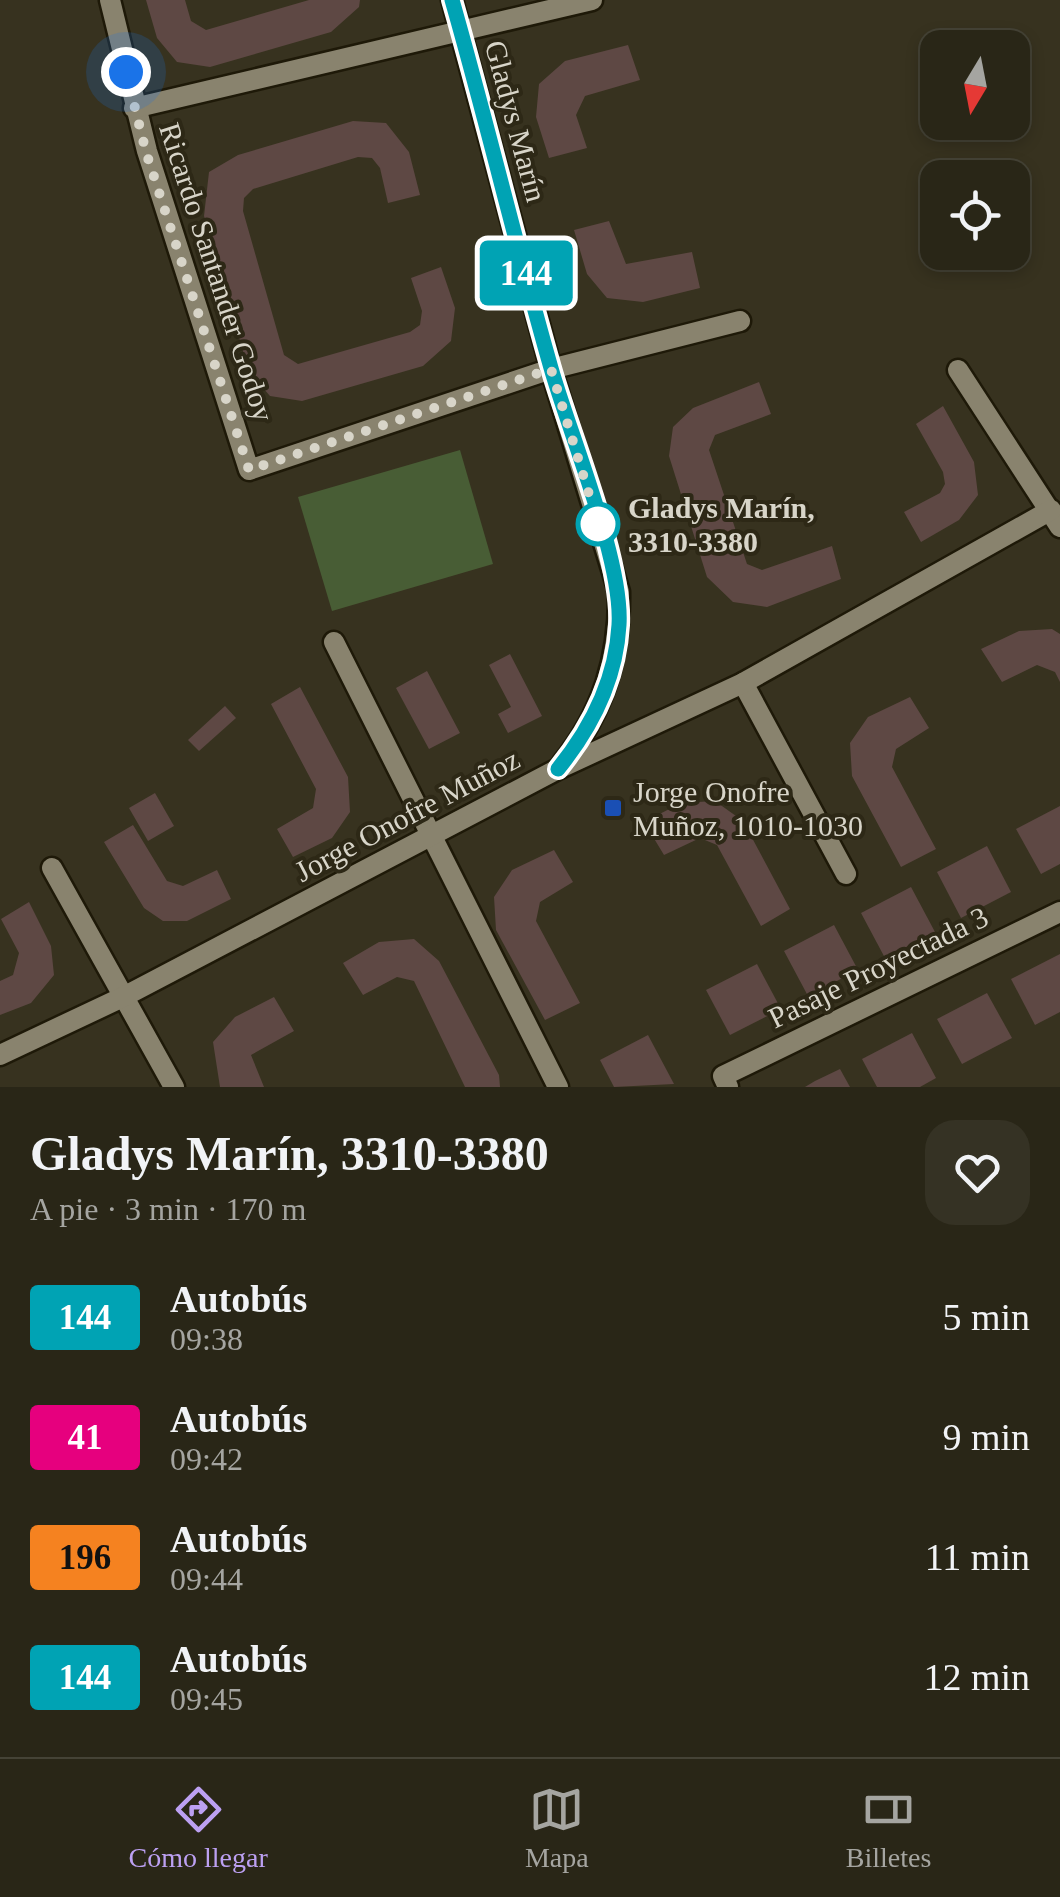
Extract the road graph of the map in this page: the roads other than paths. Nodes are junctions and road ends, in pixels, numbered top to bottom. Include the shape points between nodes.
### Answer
1 (110, 0) edge
2 (452, 0) edge
3 (592, 0) edge
4 (462, 33) junction
5 (134, 108) junction
6 (740, 320) dead end
7 (551, 369) junction
8 (958, 370) dead end
9 (1056, 519) edge
10 (334, 642) dead end
11 (744, 683) junction
12 (558, 769) junction
13 (432, 836) junction
14 (52, 868) dead end
15 (846, 874) dead end
16 (1060, 912) edge
17 (124, 996) junction
18 (0, 1055) edge
19 (726, 1081) edge
20 (174, 1087) edge
21 (558, 1087) edge

1 - 5 street, Ricardo Santander Godoy
2 - 4 street, Gladys Marín
3 - 4 street
4 - 5 street
4 - 7 street, Gladys Marín
5 - 7 street, Ricardo Santander Godoy via 249,470
6 - 7 street, Ricardo Santander Godoy
7 - 12 street, Gladys Marín via 619,592 607,686
8 - 9 street
9 - 11 street, Jorge Onofre Muñoz
10 - 13 street
11 - 12 street, Jorge Onofre Muñoz
11 - 15 street
12 - 13 street, Jorge Onofre Muñoz
13 - 17 street, Jorge Onofre Muñoz
13 - 21 street
14 - 17 street
16 - 19 street, Pasaje Proyectada 3
17 - 18 street, Jorge Onofre Muñoz
17 - 20 street

